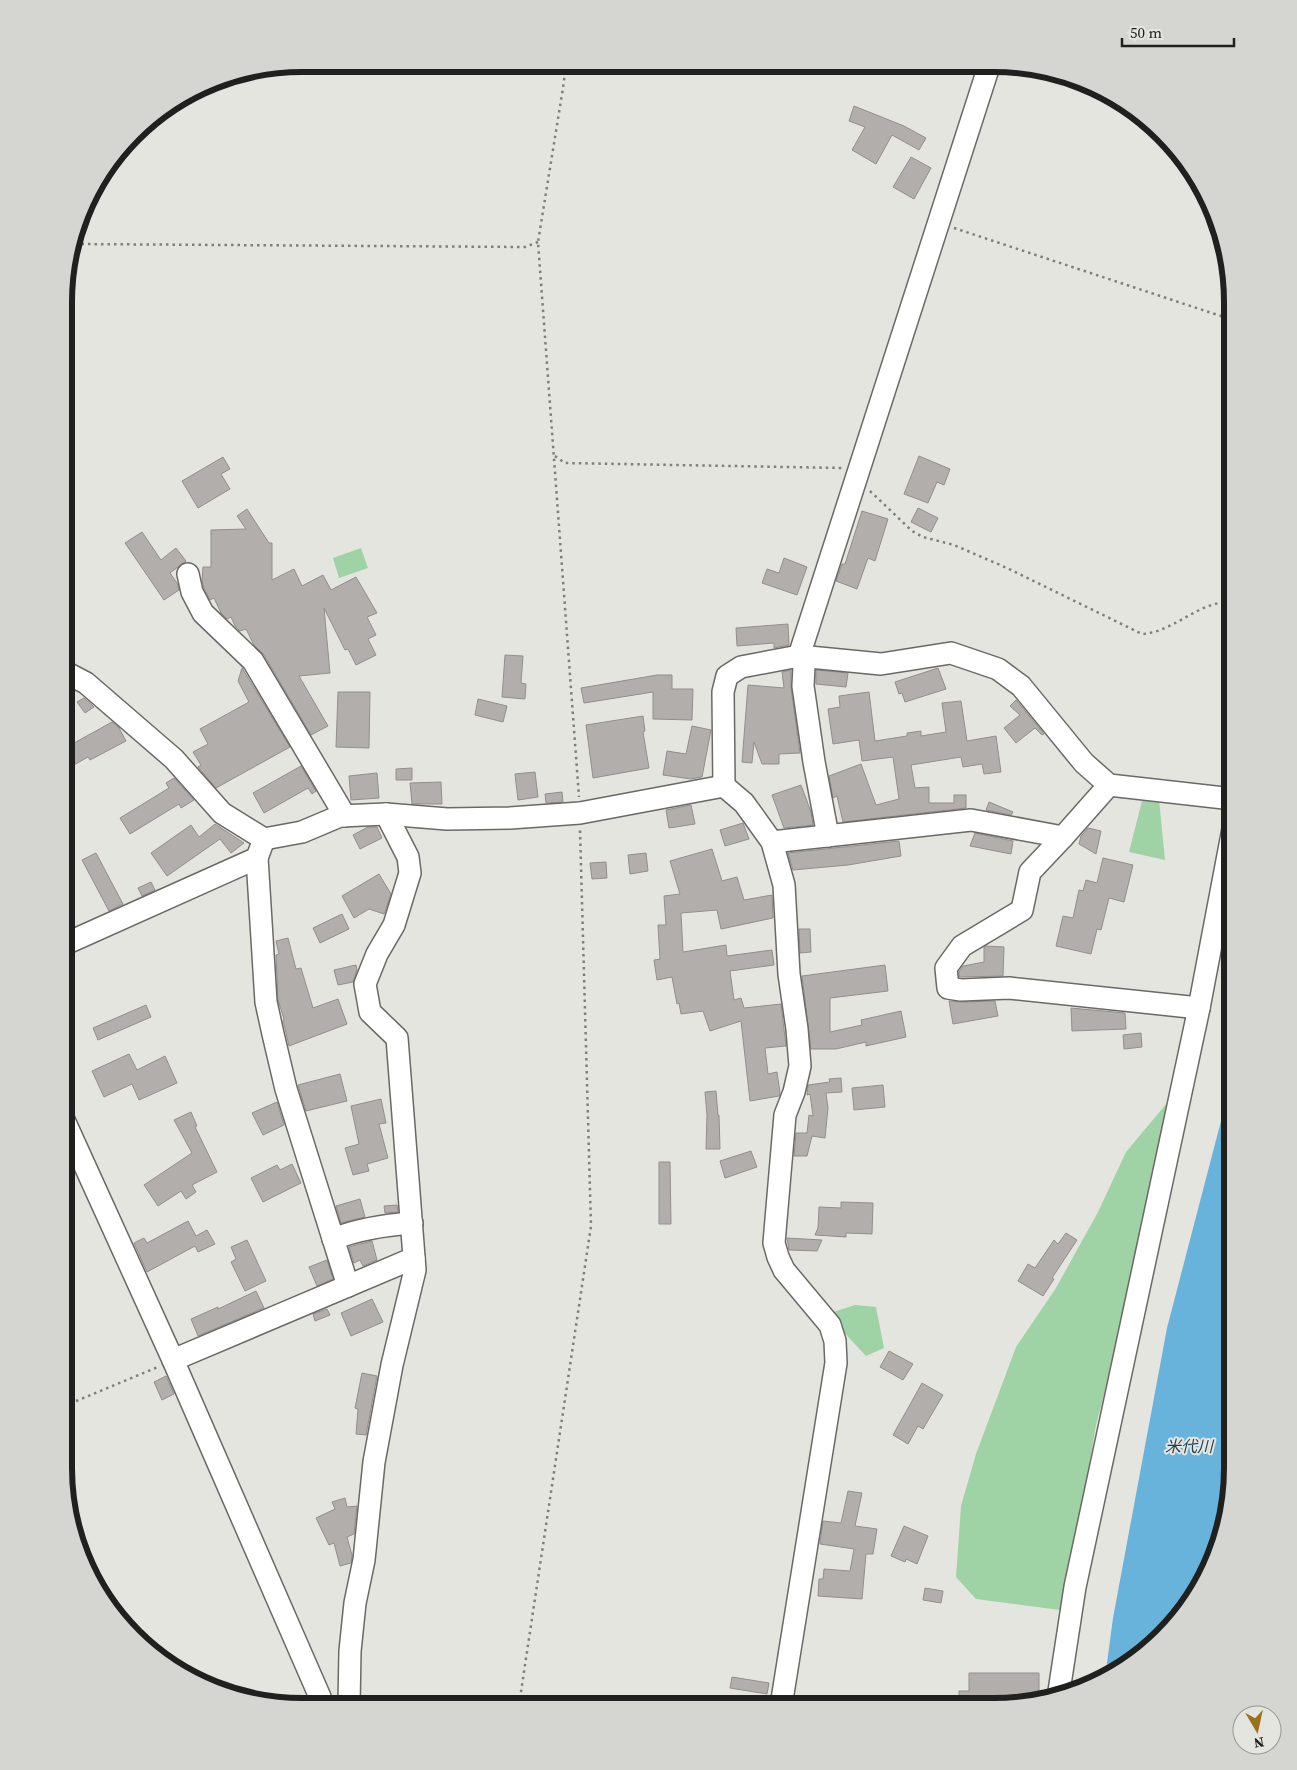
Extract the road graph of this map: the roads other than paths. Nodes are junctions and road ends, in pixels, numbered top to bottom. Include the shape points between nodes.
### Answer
1 (987, 72) edge
2 (188, 574) dead end
3 (799, 656) junction
4 (73, 676) edge
5 (1109, 785) junction
6 (724, 786) junction
7 (1224, 798) edge
8 (386, 814) junction
9 (345, 816) junction
10 (828, 836) junction
11 (1063, 837) junction
12 (772, 842) junction
13 (260, 848) junction
14 (1224, 876) edge
15 (73, 940) edge
16 (1199, 1008) junction
17 (73, 1140) edge
18 (412, 1223) junction
19 (333, 1239) junction
20 (414, 1258) junction
21 (348, 1286) junction
22 (173, 1360) junction
23 (1059, 1688) edge
24 (320, 1698) dead end
25 (350, 1698) edge
26 (782, 1698) edge

1 - 3 street
2 - 9 street via 192,592 203,613 253,661
3 - 5 street via 881,664 951,653 998,668 1021,686 1084,763
3 - 6 street via 741,667 727,676 722,692
3 - 10 street via 804,666 803,686
4 - 13 street via 86,683 174,759 222,813
5 - 7 street
5 - 11 street
6 - 8 street via 580,813 447,819
6 - 12 street via 744,803
8 - 9 street
8 - 18 street via 408,857 410,873 394,925 365,984 370,1012 397,1038
9 - 13 street
10 - 11 street via 971,820
10 - 12 street
11 - 16 street via 1030,872 1022,910 962,946 946,968 948,988 1008,988
12 - 26 street via 784,885 789,974 800,1066 785,1116 774,1244 784,1270 830,1325 836,1363
13 - 15 street
13 - 19 street via 266,1002 286,1089
14 - 16 street
16 - 23 street via 1075,1587
17 - 22 street
18 - 19 street via 375,1226
18 - 20 street
19 - 21 street
20 - 21 street
20 - 25 street via 415,1270 392,1365 374,1462 364,1560 351,1641
21 - 22 street
22 - 24 street

